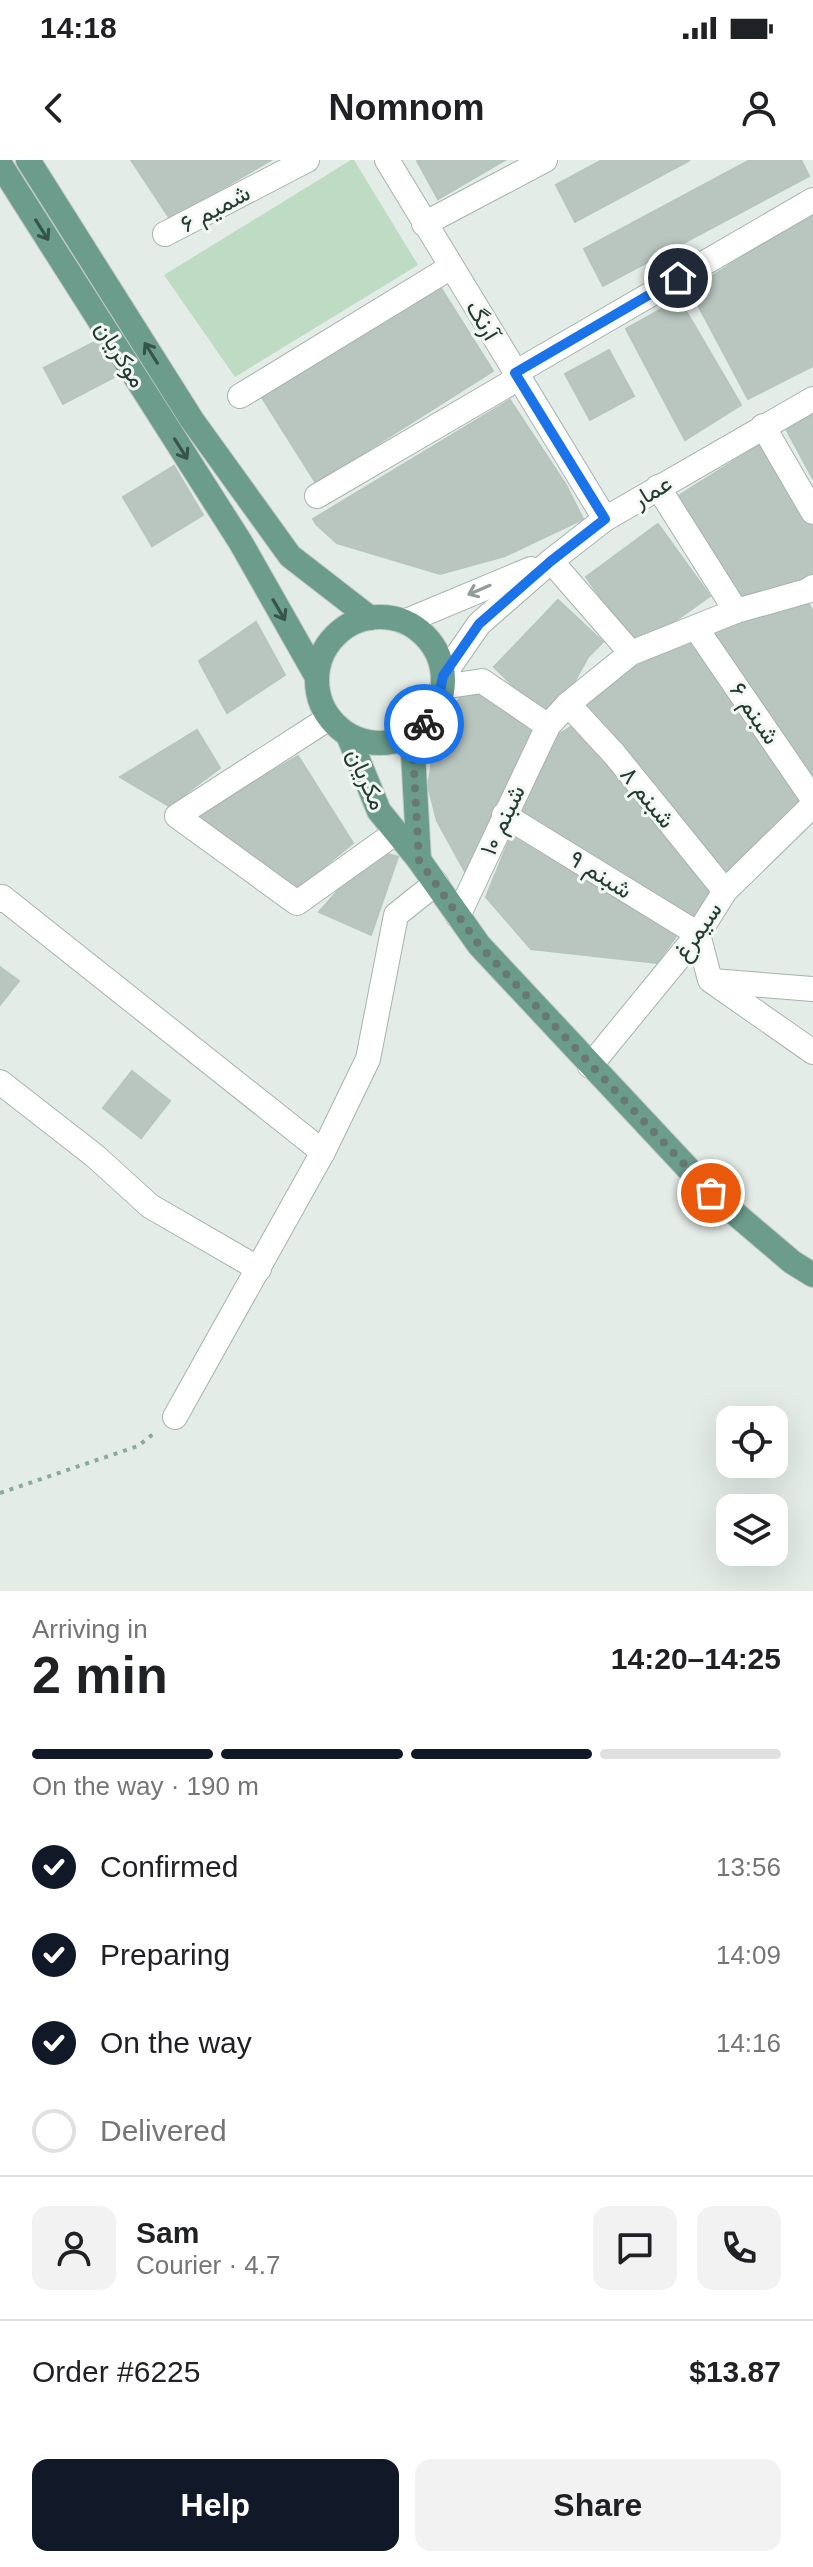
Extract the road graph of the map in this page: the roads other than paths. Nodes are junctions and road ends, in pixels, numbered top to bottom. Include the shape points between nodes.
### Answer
1 (28, 160) edge
2 (307, 160) edge
3 (387, 160) edge
4 (545, 160) edge
5 (0, 164) edge
6 (813, 200) edge
7 (424, 224) junction
8 (165, 234) dead end
9 (451, 267) junction
10 (517, 376) junction
11 (240, 396) dead end
12 (813, 399) edge
13 (763, 426) junction
14 (658, 487) junction
15 (317, 496) dead end
16 (813, 512) edge
17 (605, 519) junction
18 (551, 561) junction
19 (811, 593) edge
20 (736, 611) junction
21 (370, 618) junction
22 (404, 622) junction
23 (696, 628) junction
24 (631, 653) junction
25 (317, 677) junction
26 (443, 682) junction
27 (568, 704) junction
28 (329, 718) junction
29 (548, 726) junction
30 (348, 735) junction
31 (409, 736) junction
32 (813, 802) edge
33 (504, 815) junction
34 (395, 833) junction
35 (419, 860) junction
36 (436, 883) junction
37 (725, 891) junction
38 (0, 900) edge
39 (458, 916) junction
40 (698, 934) junction
41 (710, 980) junction
42 (813, 989) edge
43 (813, 1052) edge
44 (590, 1066) junction
45 (0, 1082) edge
46 (323, 1152) junction
47 (259, 1269) junction
48 (813, 1275) edge
49 (175, 1417) road end

21 -> 1 main road via 290,556 192,420
2 - 8 street, شمیم ۶
3 - 7 street, آرنگ
4 - 7 street
5 -> 25 main road, موکریان via 241,543
6 - 10 street
7 - 9 street, آرنگ
9 - 10 street, آرنگ
9 - 11 street
10 - 15 street
10 - 17 street, آرنگ
12 - 13 street, عمار
13 - 14 street, عمار
13 - 16 street
14 - 17 street, عمار
14 - 20 street
17 - 18 street, عمار
18 -> 22 street
18 - 24 street
18 - 26 street, عمار via 479,624
19 - 20 street, شبنم ۱۰
20 - 23 street, شبنم ۱۰
21 - 22 main road
21 - 25 main road via 333,637
22 - 26 main road via 431,643
23 - 24 street, شبنم ۱۰
23 - 32 street, شبنم ۶
24 - 27 street, شبنم ۱۰
25 - 28 main road
26 - 29 street via 482,681
26 - 31 main road via 437,707
27 - 29 street, شبنم ۱۰
27 - 37 street, شبنم ۸
28 - 30 main road
28 - 34 street via 177,816 297,903
29 - 33 street, شبنم ۱۰
30 - 31 main road via 368,743
30 - 34 main road, مکریان via 379,811
31 - 35 main road
32 - 37 street, سیمرغ
33 - 39 street, شبنم ۱۰
33 - 40 street, شبنم ۹
34 - 35 main road, مکریان
35 - 36 main road, مکریان
36 - 39 main road, مکریان
36 - 46 street via 396,915 368,1059
37 - 40 street, سیمرغ
38 - 46 street
39 - 44 main road, مکریان
40 - 41 street
40 - 44 street, سیمرغ
41 - 42 street
41 - 43 street
44 - 48 main road, مکریان via 711,1193
45 - 47 street via 150,1206
46 - 47 street
47 - 49 street

